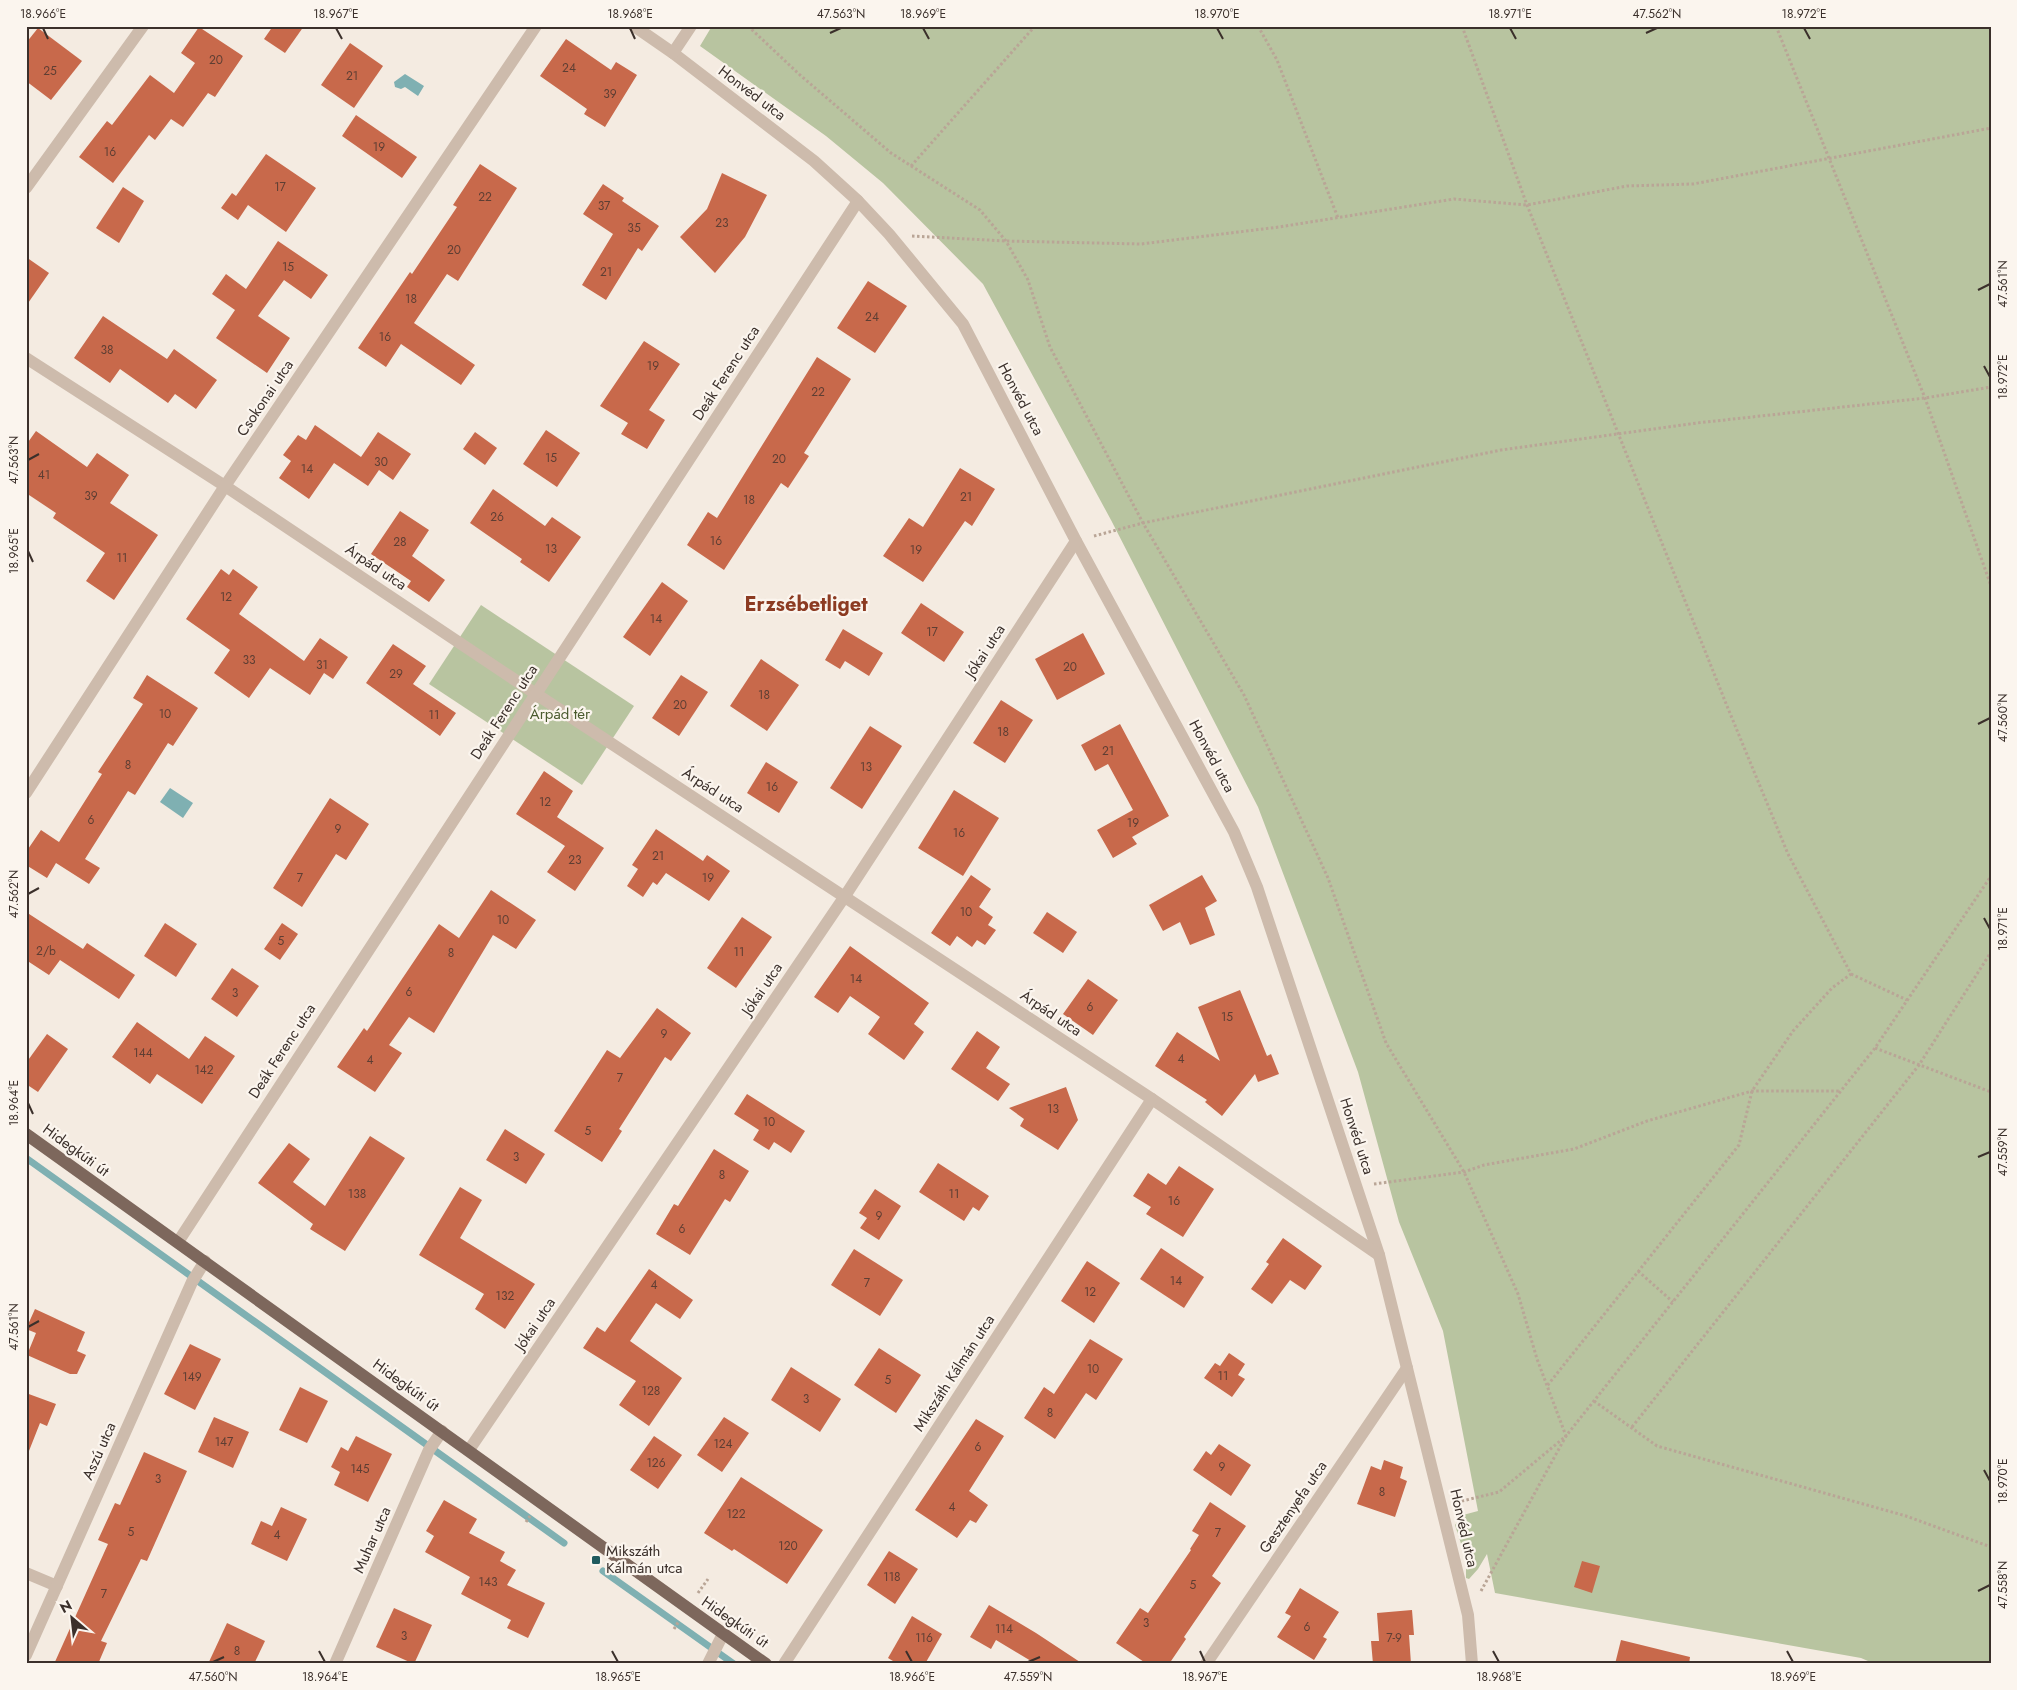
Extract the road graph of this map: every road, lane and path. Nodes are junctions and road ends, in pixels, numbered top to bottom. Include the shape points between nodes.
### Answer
1 (143, 26) edge
2 (536, 26) edge
3 (634, 26) edge
4 (691, 26) edge
5 (748, 26) edge
6 (1035, 26) edge
7 (1258, 26) edge
8 (1462, 26) edge
9 (1776, 26) edge
10 (673, 53) junction
11 (1991, 128) edge
12 (1827, 157) junction
13 (911, 166) junction
14 (26, 188) edge
15 (858, 201) junction
16 (1526, 206) junction
17 (1338, 218) junction
18 (889, 234) junction
19 (1006, 241) junction
20 (26, 358) edge
21 (1991, 387) edge
22 (1925, 398) junction
23 (1618, 434) junction
24 (225, 486) junction
25 (1143, 523) junction
26 (1076, 541) junction
27 (1991, 586) edge
28 (536, 694) junction
29 (26, 793) edge
30 (1991, 876) edge
31 (845, 896) junction
32 (1991, 952) edge
33 (1851, 974) junction
34 (1907, 1000) junction
35 (1875, 1048) junction
36 (1918, 1065) junction
37 (1752, 1091) junction
38 (1841, 1091) junction
39 (1991, 1092) edge
40 (1152, 1099) junction
41 (26, 1134) edge
42 (1464, 1172) junction
43 (1356, 1186) junction
44 (178, 1242) junction
45 (1379, 1255) junction
46 (202, 1266) junction
47 (1638, 1271) junction
48 (1673, 1302) junction
49 (1407, 1368) junction
50 (1547, 1386) junction
51 (1594, 1401) junction
52 (1632, 1427) junction
53 (1566, 1436) junction
54 (436, 1441) junction
55 (469, 1450) junction
56 (1442, 1506) junction
57 (1991, 1548) edge
58 (26, 1573) edge
59 (57, 1586) junction
60 (1468, 1615) junction
61 (721, 1638) junction
62 (26, 1655) edge
63 (709, 1661) edge
64 (336, 1664) edge
65 (766, 1664) edge
66 (784, 1664) edge
67 (1206, 1664) edge
68 (1472, 1664) edge

1 - 14 street
2 - 24 street, Csokonai utca
3 - 10 street, Honvéd utca
4 - 10 street
5 - 13 path via 800,75 891,153
6 - 13 path
7 - 17 path via 1276,60
8 - 16 path
9 - 12 path
10 - 15 street, Honvéd utca via 814,160
11 - 12 path
12 - 16 path via 1693,184 1627,186
12 - 22 path
13 - 19 path via 980,210
15 - 18 street, Honvéd utca
15 - 28 street, Deák Ferenc utca
16 - 17 path via 1454,200
16 - 23 path
17 - 19 path via 1141,244
18 - 19 path
18 - 26 street, Honvéd utca via 963,324
19 - 25 path via 1028,280 1050,346
20 - 24 street, Árpád utca
21 - 22 path
22 - 23 path via 1697,422
22 - 27 path
23 - 25 path via 1501,450
23 - 33 path via 1788,854
24 - 28 street, Árpád utca
24 - 29 street, Csokonai utca
25 - 26 path
25 - 42 path via 1244,695 1328,878 1386,1043
26 - 31 street, Jókai utca
26 - 43 street, Honvéd utca via 1234,832 1257,887
28 - 31 street, Árpád utca
28 - 44 street, Deák Ferenc utca
30 - 34 path
31 - 40 street, Árpád utca
31 - 55 street, Jókai utca
32 - 36 path
33 - 34 path
33 - 37 path via 1832,988 1793,1032
34 - 35 path
35 - 36 path
35 - 38 path
36 - 39 path
36 - 52 path
37 - 38 path
37 - 42 path via 1647,1121 1574,1149 1484,1165
37 - 47 path via 1740,1145
38 - 48 path
40 - 45 street, Árpád utca
40 - 66 street, Mikszáth Kálmán utca
41 - 44 main road, Hidegkúti út
42 - 43 path
42 - 50 path via 1518,1294
43 - 45 street, Honvéd utca
44 - 46 main road, Hidegkúti út
45 - 49 street, Honvéd utca
46 - 54 main road, Hidegkúti út
46 - 59 street, Aszú utca via 192,1282
47 - 48 path
47 - 50 path
48 - 51 path
49 - 56 street, Honvéd utca
49 - 67 street, Gesztenyefa utca
50 - 53 path
51 - 52 path
51 - 53 path
52 - 57 path via 1657,1446 1906,1516
53 - 56 path via 1499,1492
53 - 60 path
54 - 55 main road, Hidegkúti út
54 - 64 street, Muhar utca
55 - 61 main road, Hidegkúti út
56 - 60 street, Honvéd utca
58 - 59 street
59 - 62 street, Aszú utca
60 - 68 street, Honvéd utca
61 - 63 street
61 - 65 main road, Hidegkúti út

